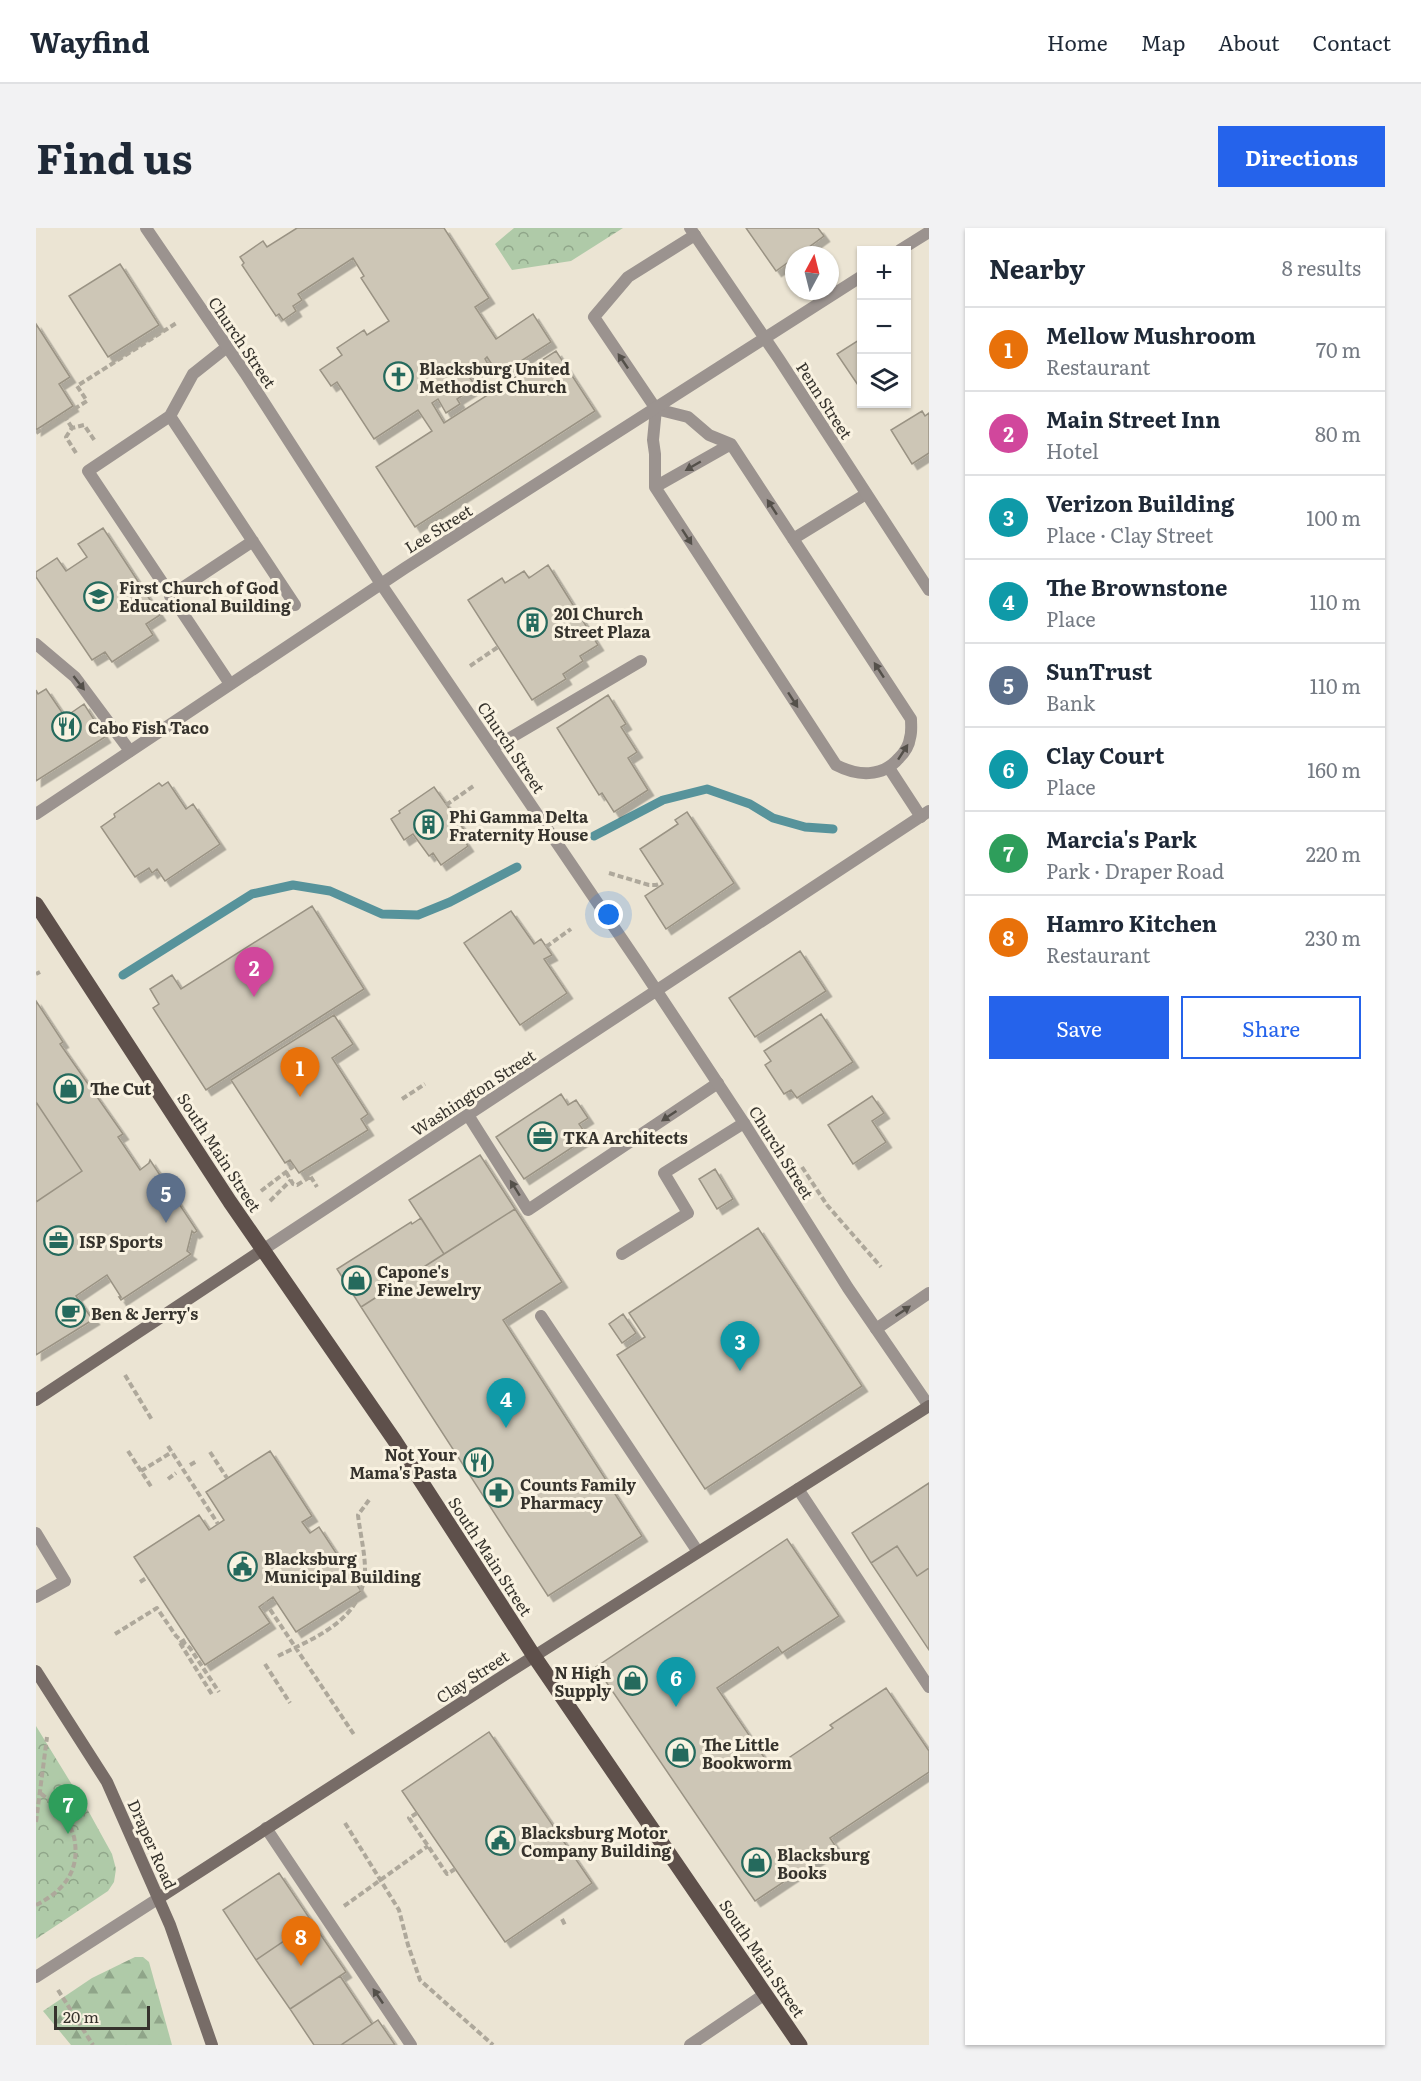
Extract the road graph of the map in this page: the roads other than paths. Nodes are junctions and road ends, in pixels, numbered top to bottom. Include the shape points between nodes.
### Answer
1 (146, 228) edge
2 (693, 232) edge
3 (929, 232) edge
4 (906, 246) edge
5 (857, 279) edge
6 (765, 339) junction
7 (227, 347) junction
8 (656, 409) junction
9 (170, 416) junction
10 (731, 444) junction
11 (655, 488) junction
12 (866, 494) junction
13 (793, 539) junction
14 (253, 541) junction
15 (381, 584) junction
16 (929, 590) edge
17 (170, 596) junction
18 (295, 605) dead end
19 (36, 644) edge
20 (641, 661) dead end
21 (230, 684) junction
22 (493, 748) junction
23 (130, 751) junction
24 (889, 768) junction
25 (36, 814) edge
26 (925, 814) edge
27 (36, 904) edge
28 (658, 992) junction
29 (718, 1083) junction
30 (468, 1115) junction
31 (744, 1123) junction
32 (264, 1249) junction
33 (622, 1254) dead end
34 (929, 1293) edge
35 (541, 1316) dead end
36 (876, 1329) junction
37 (36, 1400) edge
38 (929, 1406) edge
39 (798, 1489) junction
40 (36, 1533) edge
41 (698, 1552) junction
42 (36, 1597) edge
43 (534, 1656) junction
44 (36, 1671) edge
45 (929, 1687) edge
46 (266, 1828) junction
47 (159, 1898) junction
48 (36, 1977) edge
49 (765, 1994) junction
50 (212, 2045) edge
51 (411, 2045) edge
52 (690, 2045) edge
53 (800, 2045) edge

1 - 7 street, Church Street
2 - 6 street, Penn Street
8 -> 2 street via 594,317 628,277
3 - 4 street
5 - 6 street, Lee Street
6 - 8 street, Lee Street
6 - 12 street, Penn Street
7 - 9 street via 193,374
7 - 15 street, Church Street
8 - 10 street via 688,417 709,435
8 - 11 street
8 - 15 street, Lee Street
9 - 14 street
9 - 17 street via 88,471
10 -> 11 street
13 -> 10 street
11 -> 24 street via 836,765 862,774
12 - 13 street
12 - 16 street, Penn Street
24 -> 13 street via 905,752 911,719
14 - 17 street
14 - 18 street
15 - 21 street, Lee Street
15 - 22 street, Church Street
17 - 21 street
19 -> 23 street via 75,677
20 - 22 street
21 - 23 street, Lee Street
22 - 28 street, Church Street
23 - 25 street, Lee Street
24 - 26 street
26 - 28 street, Washington Street
27 - 32 main road, South Main Street
28 - 29 street, Church Street
28 - 30 street, Washington Street
29 -> 30 street via 528,1210
29 - 31 street, Church Street
30 - 32 street, Washington Street
31 - 33 street via 663,1173 688,1213
31 - 36 street, Church Street
32 - 37 street, Washington Street
32 - 43 main road, South Main Street via 395,1441
36 -> 34 street
35 - 41 street
36 - 38 street, Church Street
38 - 39 street, Clay Street
39 - 41 street, Clay Street
39 - 45 street
40 - 42 street via 65,1581
41 - 43 street, Clay Street
43 - 46 street, Clay Street
43 - 49 main road, South Main Street
44 - 47 street, Draper Road via 107,1782
46 - 47 street, Clay Street
51 -> 46 street
47 - 48 street, Clay Street
47 - 50 street, Draper Road
49 - 52 street
49 - 53 main road, South Main Street

